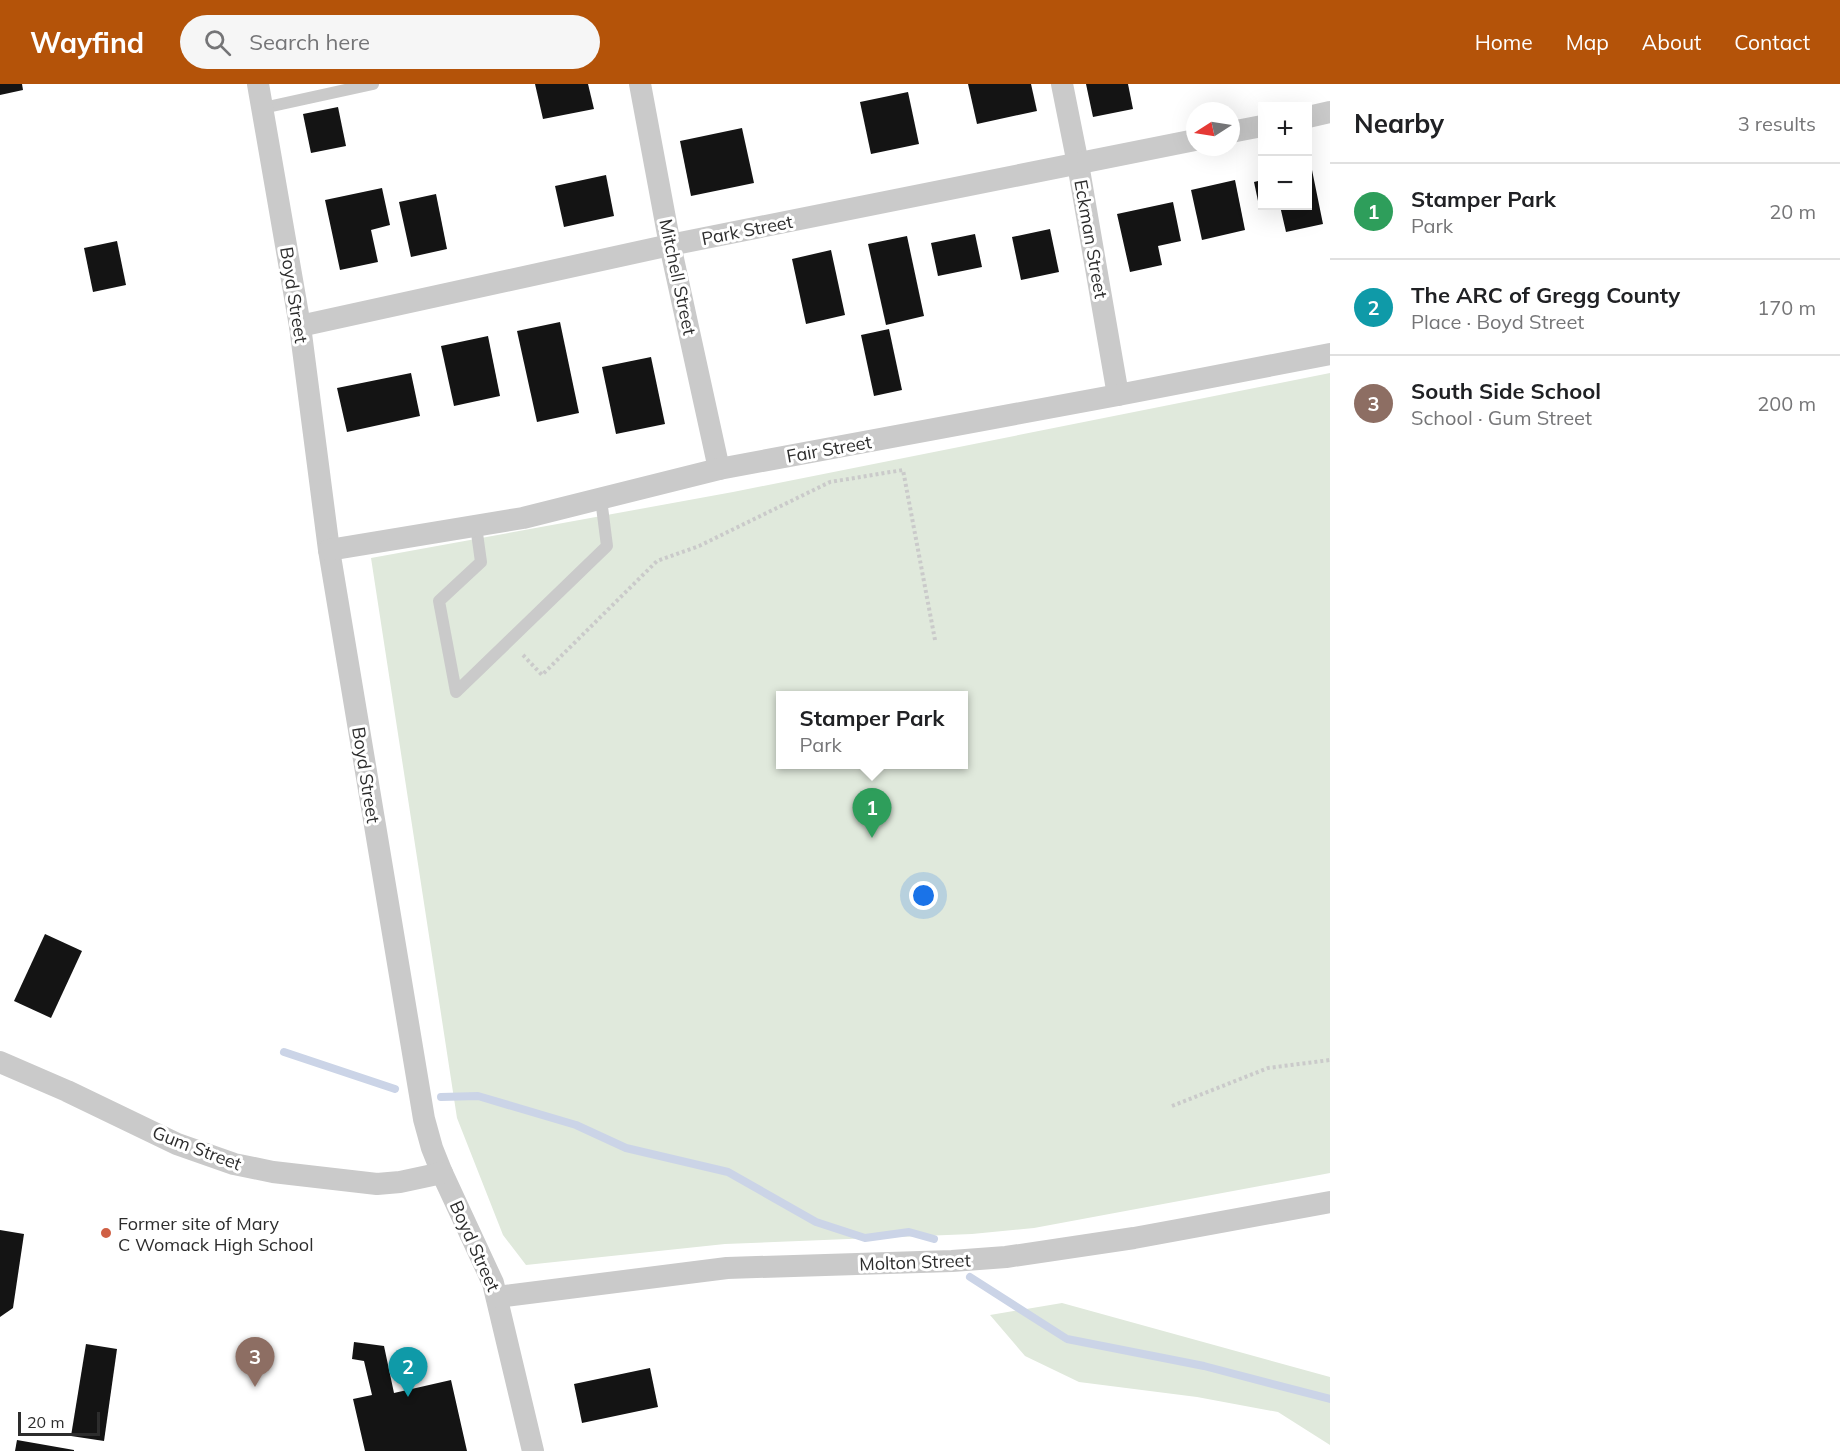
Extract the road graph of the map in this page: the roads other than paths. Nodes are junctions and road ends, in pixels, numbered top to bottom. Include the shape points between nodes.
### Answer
1 (258, 84) edge
2 (373, 84) edge
3 (640, 84) edge
4 (1062, 84) edge
5 (263, 108) junction
6 (1330, 112) edge
7 (1312, 116) edge
8 (1258, 127) edge
9 (1240, 130) edge
10 (1186, 142) edge
11 (1078, 164) junction
12 (670, 245) junction
13 (300, 326) junction
14 (1330, 354) edge
15 (1119, 395) junction
16 (719, 469) junction
17 (601, 499) junction
18 (476, 526) junction
19 (329, 550) junction
20 (0, 1062) edge
21 (442, 1173) junction
22 (1330, 1202) edge
23 (497, 1297) junction
24 (533, 1451) edge

1 - 5 street, Boyd Street
2 - 5 lane
3 - 12 street, Mitchell Street
4 - 11 street, Eckman Street
5 - 13 street, Boyd Street
6 - 7 street
8 - 9 street
10 - 11 street, Park Street
11 - 12 street, Park Street
11 - 15 street, Eckman Street
12 - 13 street, Park Street
12 - 16 street, Mitchell Street
13 - 19 street, Boyd Street
14 - 15 street, Fair Street
15 - 16 street, Fair Street
16 - 17 street, Fair Street
17 - 18 street, Fair Street
17 - 18 lane via 607,546 456,692 439,601 481,562
18 - 19 street, Fair Street
19 - 21 street, Boyd Street via 423,1119
20 - 21 street, Gum Street via 177,1144 234,1164 377,1184
21 - 23 street, Boyd Street via 488,1269
22 - 23 street, Molton Street via 1006,1257 727,1268
23 - 24 street, Boyd Street

